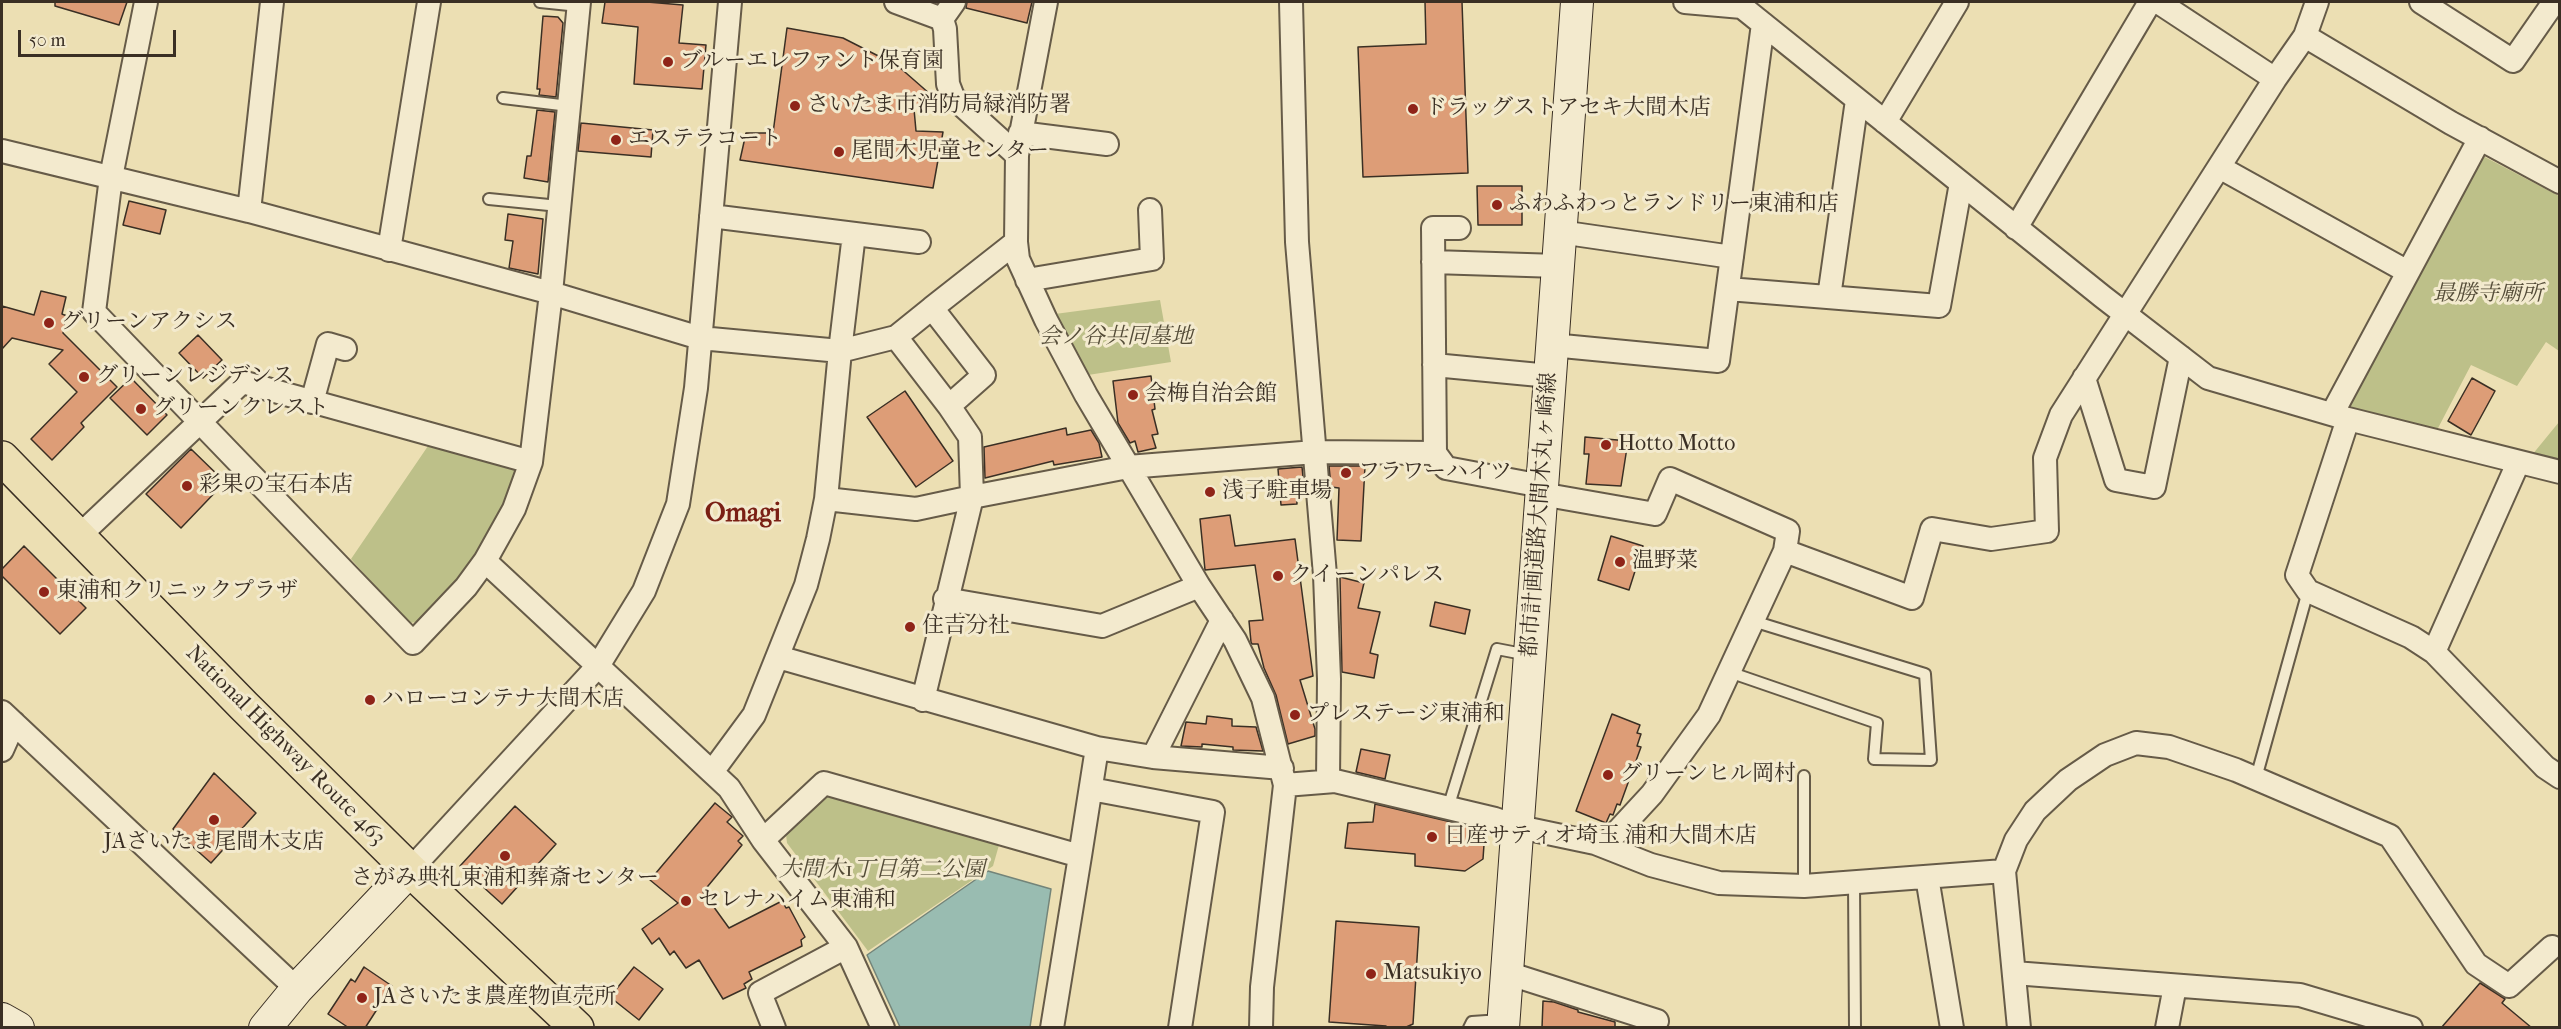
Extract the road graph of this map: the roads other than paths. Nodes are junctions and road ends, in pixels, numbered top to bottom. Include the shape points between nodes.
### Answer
1 (146, 2) edge
2 (272, 2) edge
3 (429, 2) edge
4 (540, 2) edge
5 (730, 2) edge
6 (896, 2) edge
7 (1046, 2) edge
8 (1291, 2) edge
9 (1577, 2) edge
10 (1685, 2) edge
11 (1957, 2) edge
12 (2150, 2) edge
13 (2158, 2) edge
14 (2317, 2) edge
15 (2421, 2) edge
16 (2554, 2) edge
17 (579, 4) edge
18 (1742, 4) edge
19 (948, 10) edge
20 (1763, 24) junction
21 (2305, 36) junction
22 (2275, 79) junction
23 (503, 98) dead end
24 (1857, 100) junction
25 (569, 106) junction
26 (1885, 122) junction
27 (2480, 138) junction
28 (1019, 144) junction
29 (1107, 144) dead end
30 (2, 151) edge
31 (2219, 167) junction
32 (111, 177) junction
33 (2557, 177) edge
34 (1961, 183) junction
35 (489, 199) dead end
36 (559, 206) junction
37 (1150, 210) dead end
38 (249, 211) junction
39 (711, 216) junction
40 (1459, 228) dead end
41 (2016, 228) junction
42 (1560, 232) junction
43 (855, 234) junction
44 (919, 242) dead end
45 (1016, 242) junction
46 (389, 250) junction
47 (1732, 257) junction
48 (1433, 261) junction
49 (1558, 266) junction
50 (2408, 272) junction
51 (1028, 280) junction
52 (1728, 289) junction
53 (551, 293) junction
54 (1829, 297) junction
55 (932, 308) junction
56 (2126, 315) junction
57 (896, 337) junction
58 (700, 338) junction
59 (345, 349) dead end
60 (840, 351) junction
61 (2181, 357) junction
62 (1551, 361) junction
63 (1434, 365) junction
64 (2085, 378) junction
65 (312, 402) junction
66 (949, 406) junction
67 (2340, 416) junction
68 (199, 421) junction
69 (1315, 452) junction
70 (1435, 453) junction
71 (531, 462) junction
72 (2518, 463) junction
73 (1128, 467) junction
74 (2559, 472) edge
75 (7, 474) edge
76 (1542, 490) junction
77 (972, 497) junction
78 (826, 499) junction
79 (78, 537) junction
80 (1785, 551) junction
81 (485, 561) junction
82 (1199, 586) junction
83 (2308, 591) junction
84 (945, 599) junction
85 (1222, 620) junction
86 (1753, 621) junction
87 (2434, 652) junction
88 (1530, 655) junction
89 (778, 657) junction
90 (598, 666) junction
91 (1729, 672) junction
92 (923, 700) junction
93 (8, 717) edge
94 (1097, 748) junction
95 (2, 750) edge
96 (1153, 757) junction
97 (712, 772) junction
98 (1283, 776) junction
99 (1804, 776) dead end
100 (2559, 777) edge
101 (2256, 778) junction
102 (1328, 780) junction
103 (1090, 789) junction
104 (1448, 808) junction
105 (1519, 827) junction
106 (763, 840) junction
107 (1604, 846) junction
108 (1080, 856) junction
109 (410, 870) junction
110 (2004, 871) junction
111 (1927, 877) junction
112 (1854, 883) junction
113 (1804, 886) junction
114 (846, 947) junction
115 (2552, 947) dead end
116 (1507, 973) junction
117 (2014, 973) junction
118 (2175, 986) junction
119 (297, 989) junction
120 (2, 1020) edge
121 (1657, 1020) dead end
122 (1503, 1023) edge
123 (18, 1028) edge
124 (265, 1028) edge
125 (577, 1028) edge
126 (774, 1028) edge
127 (883, 1028) edge
128 (1052, 1028) edge
129 (1180, 1028) edge
130 (1261, 1028) edge
131 (1469, 1028) edge
132 (1855, 1028) edge
133 (1952, 1028) edge
134 (2019, 1028) edge
135 (2167, 1028) edge
136 (2411, 1028) edge

1 - 32 street
2 - 38 street
3 - 46 street
4 - 17 lane
5 - 39 street
6 - 19 street
7 - 28 street
8 - 69 street via 1297,242
9 - 42 street, 都市計画道路大間木丸ヶ崎線
10 - 18 street
11 - 26 street
12 - 41 street
13 - 22 street
14 - 21 street
15 - 16 street via 2513,61
17 - 25 street
18 - 20 street
19 - 28 street via 948,84 953,97
20 - 24 street
20 - 47 street
21 - 22 street
21 - 27 street
22 - 31 street
23 - 25 lane
24 - 26 street
24 - 54 street
25 - 36 street
26 - 34 street
27 - 33 street
27 - 50 street
28 - 29 street
28 - 45 street
30 - 32 street
31 - 50 street
31 - 56 street
32 - 38 street
32 - 68 street via 94,312
34 - 41 street
34 - 54 street via 1939,306
35 - 36 lane
36 - 53 street
37 - 51 street via 1152,259
38 - 46 street
39 - 43 street
39 - 58 street
40 - 48 street via 1433,228
41 - 56 street
42 - 47 street
42 - 49 street, 都市計画道路大間木丸ヶ崎線
43 - 44 street
43 - 60 street
45 - 51 street via 1018,259
45 - 55 street
46 - 53 street
47 - 52 street
48 - 49 street
48 - 63 street
49 - 62 street, 都市計画道路大間木丸ヶ崎線
50 - 67 street
51 - 73 street
52 - 54 street
52 - 62 street via 1718,361
53 - 58 street
53 - 71 street
55 - 57 street
55 - 66 street via 984,375
56 - 61 street
56 - 64 street
57 - 60 street
57 - 66 street
58 - 60 street
58 - 90 street via 678,504 644,591
59 - 65 street via 328,344
60 - 78 street
61 - 64 street via 2154,488 2116,480
61 - 67 street via 2208,378
62 - 63 street
62 - 76 street, 都市計画道路大間木丸ヶ崎線
63 - 70 street
64 - 80 street via 2061,415 2046,458 2047,531 1991,539 1932,529 1912,598
65 - 68 street via 242,382
65 - 71 street
66 - 77 street via 970,437
67 - 72 street
67 - 83 street via 2297,575
68 - 79 street
68 - 81 street via 413,643
69 - 70 street
69 - 73 street
69 - 102 street via 1325,575
70 - 76 street via 1446,468
71 - 81 street via 510,520
72 - 74 street
72 - 87 street
73 - 77 street
73 - 82 street
75 - 79 highway, National Highway Route 463
76 - 80 street via 1655,514 1670,479 1788,531
76 - 88 street, 都市計画道路大間木丸ヶ崎線
77 - 78 street via 916,509
77 - 84 street
78 - 89 street via 806,585
79 - 109 highway, National Highway Route 463
80 - 86 street
81 - 90 street
82 - 84 street via 1102,626
82 - 85 street
83 - 87 street via 2411,637
83 - 101 lane
84 - 92 street
85 - 96 street
85 - 98 street via 1257,682
86 - 91 street
86 - 91 lane via 1925,674 1931,760 1874,759 1877,723
87 - 100 street
88 - 104 lane via 1497,649
88 - 105 street, 都市計画道路大間木丸ヶ崎線
89 - 92 street
89 - 97 street via 754,715
90 - 97 street
90 - 109 street
91 - 107 street via 1710,716 1652,795
92 - 94 street
93 - 95 street
93 - 119 street
94 - 96 street
94 - 103 street
96 - 98 street
97 - 106 street via 729,788
98 - 102 street
98 - 130 street
99 - 113 lane
101 - 110 street via 2169,747 2136,743 2105,755 2068,780 2035,811 2016,840
101 - 115 street via 2390,836 2476,964 2509,986
102 - 104 street
103 - 108 street
103 - 129 street via 1213,812
104 - 105 street
105 - 107 street
105 - 116 street, 都市計画道路大間木丸ヶ崎線
106 - 108 street via 825,783
106 - 114 street
107 - 113 street via 1698,879
108 - 128 street
109 - 119 street
109 - 125 highway, National Highway Route 463
110 - 111 street
110 - 117 street
111 - 112 street
111 - 133 street
112 - 113 street
112 - 132 lane
114 - 126 street via 760,993
114 - 127 street
116 - 121 street
116 - 122 street, 都市計画道路大間木丸ヶ崎線
117 - 118 street
117 - 134 street
118 - 135 street
118 - 136 street via 2300,995
119 - 124 street
120 - 123 street
122 - 131 lane via 1472,1022

